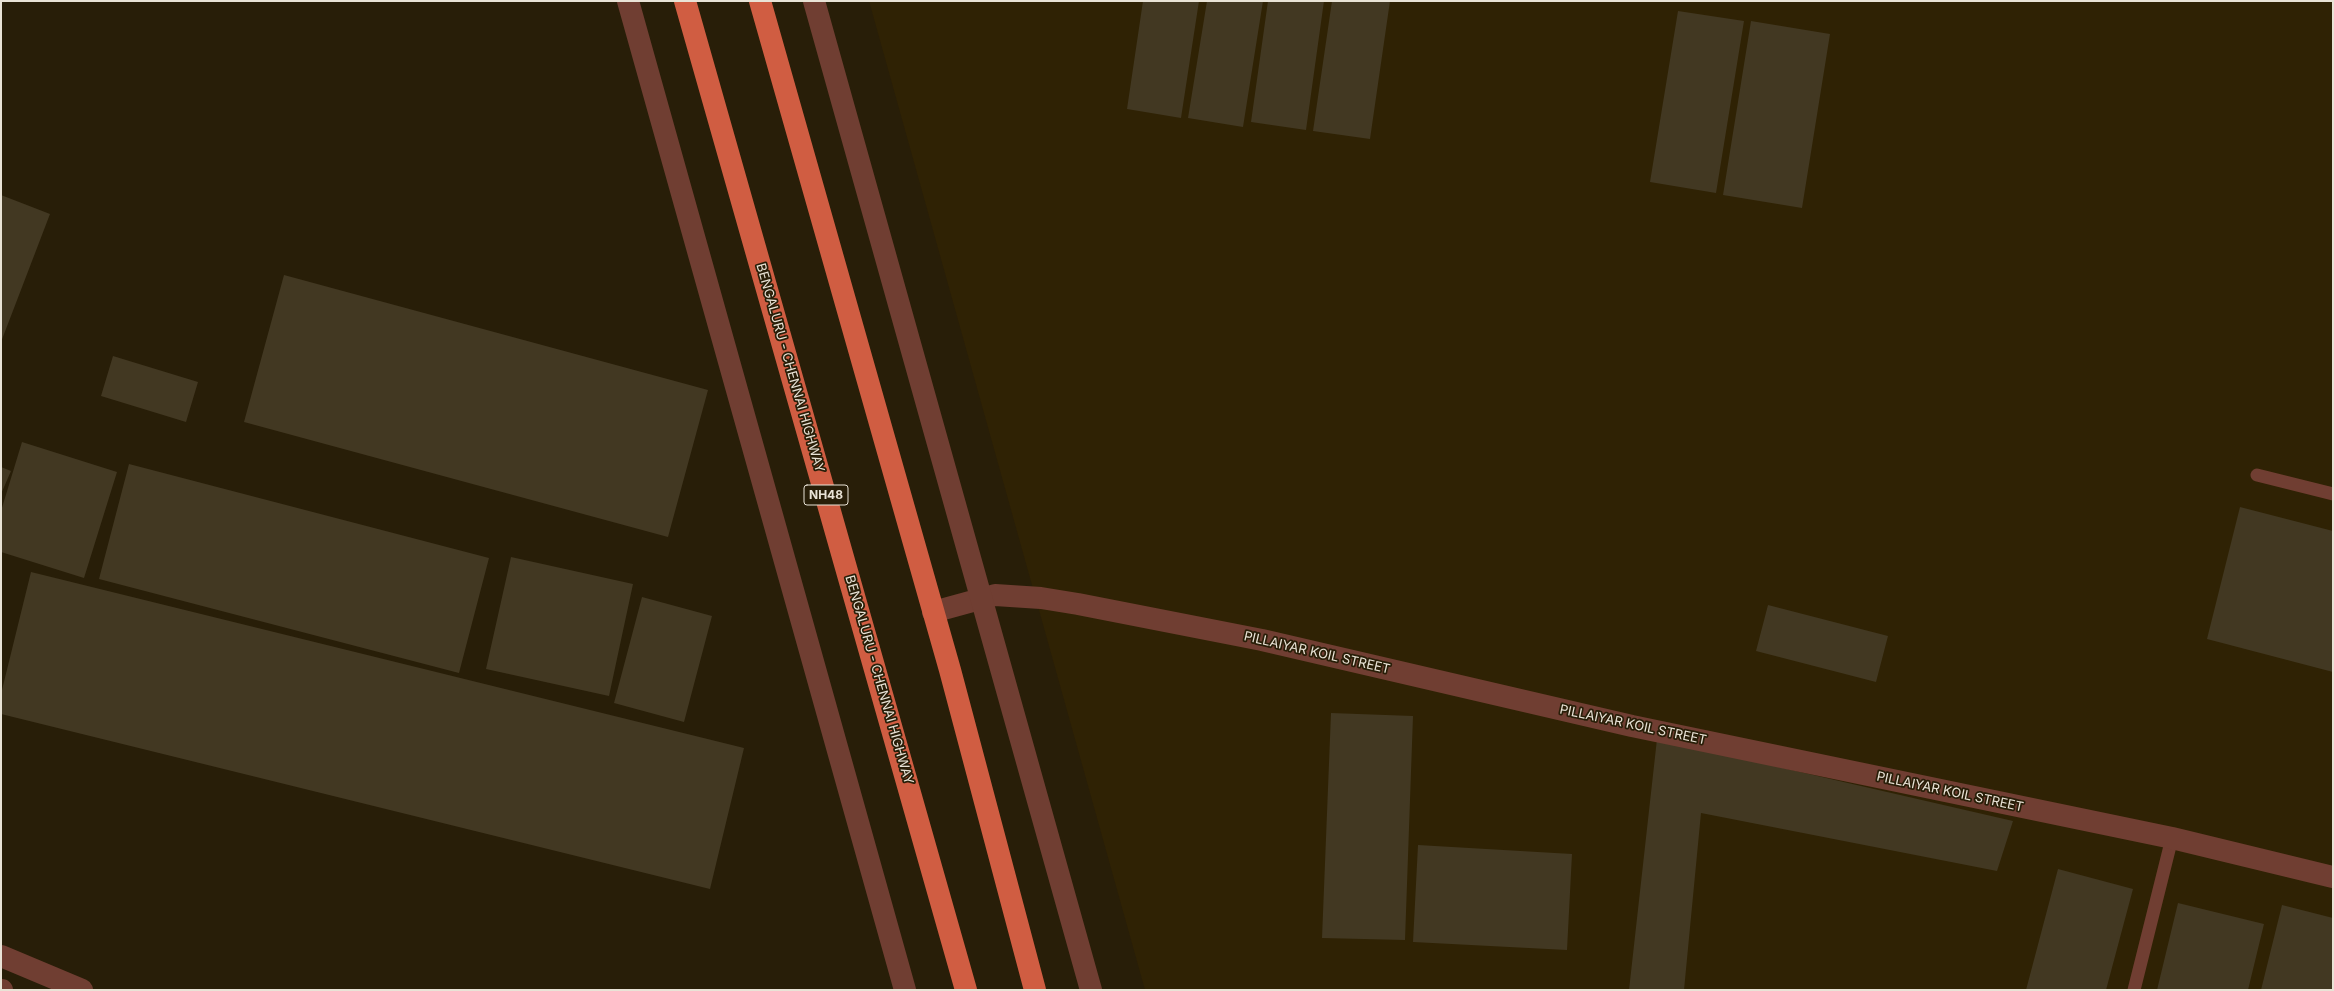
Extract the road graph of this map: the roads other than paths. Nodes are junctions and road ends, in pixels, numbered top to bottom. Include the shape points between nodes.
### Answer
1 (628, 1) edge
2 (685, 1) edge
3 (760, 1) edge
4 (814, 1) edge
5 (2257, 475) dead end
6 (2333, 494) edge
7 (981, 598) junction
8 (933, 612) junction
9 (2172, 838) junction
10 (2333, 877) edge
11 (1, 956) edge
12 (82, 990) edge
13 (905, 990) edge
14 (966, 990) edge
15 (1035, 990) edge
16 (1091, 990) edge
17 (2134, 990) edge

1 - 13 street
2 - 14 highway, BENGALURU - CHENNAI HIGHWAY / NH48
3 - 8 highway
4 - 7 street
5 - 6 lane
7 - 8 street, PILLAIYAR KOIL STREET
7 - 9 street, PILLAIYAR KOIL STREET via 1011,595 1048,599 1262,640 1632,726
7 - 16 street
8 - 15 highway
9 - 10 street, PILLAIYAR KOIL STREET
9 - 17 lane
11 - 12 street

